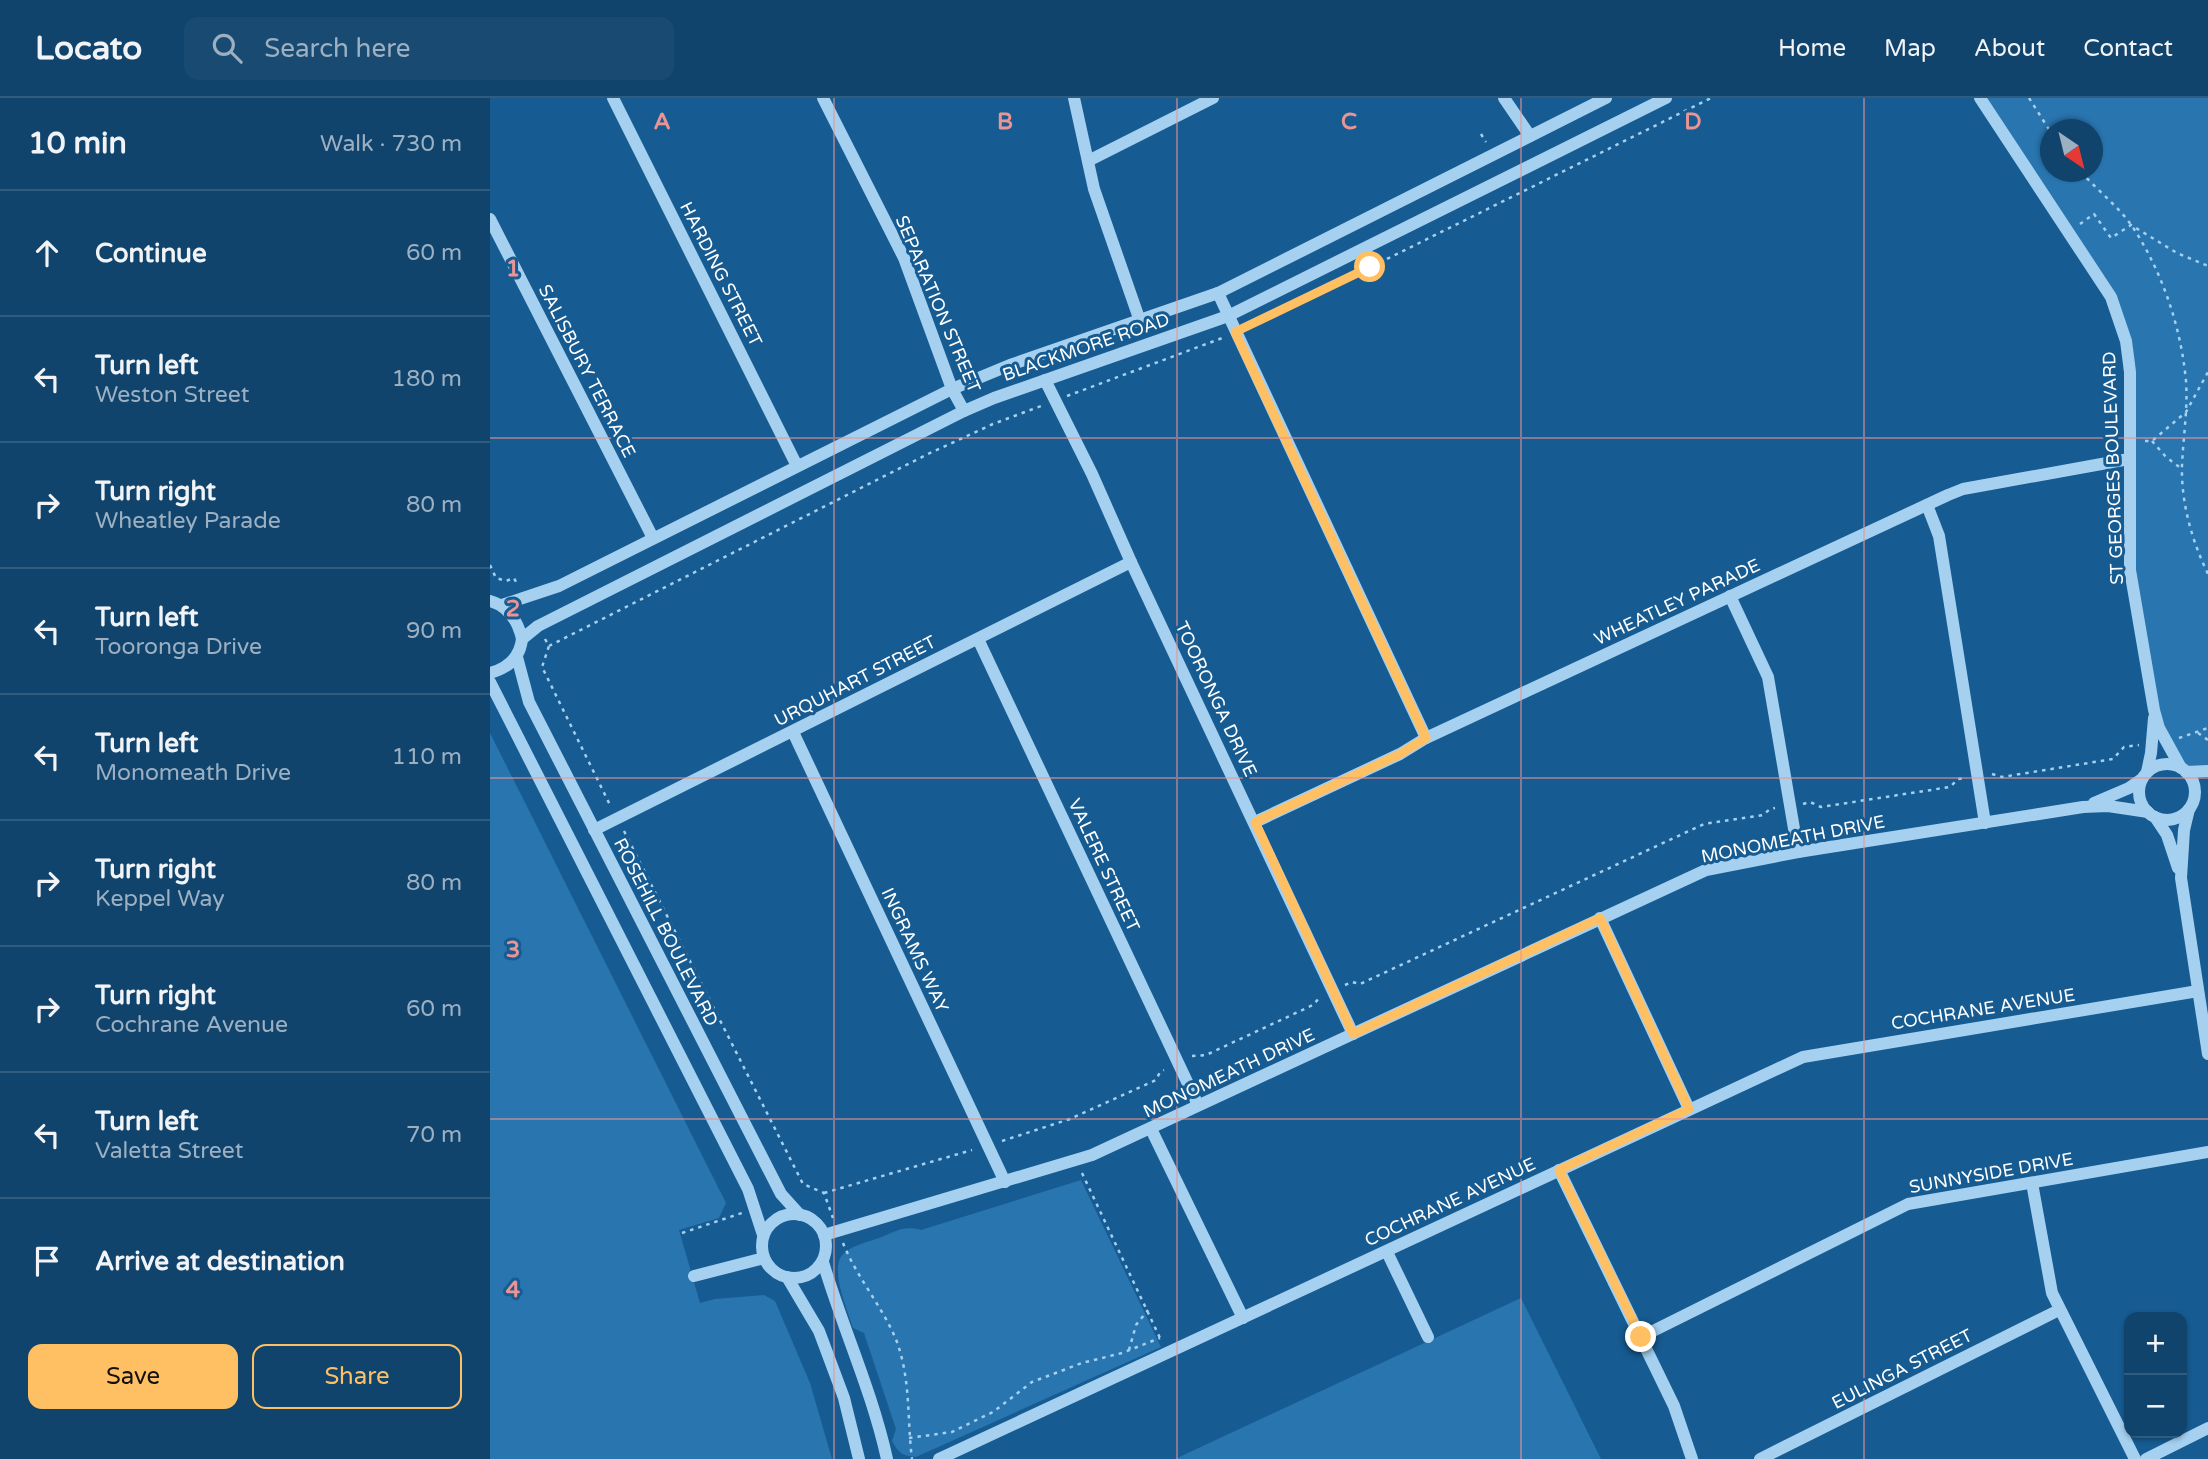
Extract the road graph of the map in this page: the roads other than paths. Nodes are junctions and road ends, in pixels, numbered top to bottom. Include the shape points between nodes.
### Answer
1 (613, 98) edge
2 (824, 98) edge
3 (1074, 98) edge
4 (1213, 98) edge
5 (1504, 98) edge
6 (1606, 98) edge
7 (1666, 98) edge
8 (1980, 98) edge
9 (1530, 136) junction
10 (1088, 161) junction
11 (490, 219) edge
12 (1218, 293) junction
13 (1228, 316) junction
14 (1140, 321) junction
15 (1045, 380) junction
16 (953, 389) junction
17 (964, 411) junction
18 (2129, 459) junction
19 (797, 466) junction
20 (1927, 505) junction
21 (653, 538) junction
22 (1131, 562) junction
23 (1730, 596) junction
24 (496, 603) edge
25 (522, 639) junction
26 (978, 639) junction
27 (517, 657) junction
28 (490, 673) edge
29 (490, 682) edge
30 (2154, 710) junction
31 (793, 732) junction
32 (1426, 738) junction
33 (2183, 770) junction
34 (2208, 771) edge
35 (2144, 776) junction
36 (2208, 798) edge
37 (2191, 806) junction
38 (2083, 807) junction
39 (2152, 815) junction
40 (1255, 822) junction
41 (1985, 823) junction
42 (594, 830) junction
43 (1798, 852) junction
44 (2182, 878) junction
45 (1600, 918) junction
46 (2198, 991) junction
47 (1353, 1034) junction
48 (2208, 1054) edge
49 (1198, 1105) junction
50 (1689, 1109) junction
51 (1151, 1129) junction
52 (2208, 1152) edge
53 (1559, 1170) junction
54 (1005, 1182) junction
55 (2032, 1183) junction
56 (800, 1215) junction
57 (831, 1233) junction
58 (763, 1235) junction
59 (1387, 1252) junction
60 (764, 1258) junction
61 (823, 1262) junction
62 (694, 1276) dead end
63 (787, 1277) junction
64 (2059, 1310) junction
65 (1243, 1318) junction
66 (1428, 1337) dead end
67 (1641, 1337) junction
68 (2208, 1428) edge
69 (859, 1459) edge
70 (887, 1459) edge
71 (939, 1459) edge
72 (1692, 1459) edge
73 (1760, 1459) edge
74 (2135, 1459) edge
75 (2146, 1459) edge

1 - 19 street, HARDING STREET
2 - 16 street, SEPARATION STREET via 904,258
3 - 10 street
4 - 10 street
5 - 9 street
6 - 9 street, BLACKMORE ROAD
7 - 13 street, BLACKMORE ROAD
8 - 18 street, ST GEORGES BOULEVARD via 2112,297 2122,323 2130,372
9 - 12 street, BLACKMORE ROAD
10 - 14 street
11 - 21 street, SALISBURY TERRACE
12 - 13 street
12 - 14 street, BLACKMORE ROAD
13 - 15 street, BLACKMORE ROAD
13 - 32 street
14 - 16 street, BLACKMORE ROAD
15 - 17 street, BLACKMORE ROAD
15 - 22 street, TOORONGA DRIVE
16 - 17 street, SEPARATION STREET
16 - 19 street, BLACKMORE ROAD
17 - 25 street, BLACKMORE ROAD via 538,626
18 - 20 street, WHEATLEY PARADE via 1963,489
18 - 30 street, ST GEORGES BOULEVARD via 2130,570
19 - 21 street, BLACKMORE ROAD
20 - 23 street, WHEATLEY PARADE
20 - 41 street via 1939,536
21 - 24 street, BLACKMORE ROAD via 559,586
22 - 26 street, URQUHART STREET
22 - 40 street, TOORONGA DRIVE
23 - 32 street, WHEATLEY PARADE
23 - 43 street via 1768,677
24 - 25 street via 516,621
25 - 27 street
26 - 31 street, URQUHART STREET
26 - 49 street, VALERE STREET
27 - 28 street
27 - 42 street, ROSEHILL BOULEVARD via 529,702
29 - 58 street via 748,1189
30 - 33 street, ST GEORGES BOULEVARD
30 - 35 street, ST GEORGES BOULEVARD
31 - 42 street, URQUHART STREET
31 - 54 street, INGRAMS WAY
32 - 40 street, WHEATLEY PARADE
33 - 34 street
33 - 35 street via 2163,764
33 - 37 street via 2193,782
35 - 38 street, MONOMEATH DRIVE via 2122,792
35 - 39 street via 2139,797
36 - 37 street
37 - 39 street via 2173,819
37 - 44 street via 2184,830
38 - 39 street, MONOMEATH DRIVE via 2108,806
38 - 41 street, MONOMEATH DRIVE
39 - 44 street via 2167,835
40 - 47 street, TOORONGA DRIVE
41 - 43 street, MONOMEATH DRIVE
42 - 56 street, ROSEHILL BOULEVARD via 781,1194
43 - 45 street, MONOMEATH DRIVE via 1706,870
44 - 46 street
45 - 47 street, MONOMEATH DRIVE
45 - 50 street
46 - 48 street
46 - 50 street, COCHRANE AVENUE via 1814,1054
47 - 49 street, MONOMEATH DRIVE
49 - 51 street, MONOMEATH DRIVE
50 - 53 street, COCHRANE AVENUE
51 - 54 street, MONOMEATH DRIVE via 1076,1161
51 - 65 street
52 - 55 street, SUNNYSIDE DRIVE
53 - 59 street, COCHRANE AVENUE
53 - 67 street
54 - 57 street, MONOMEATH DRIVE
55 - 64 street
55 - 67 street, SUNNYSIDE DRIVE via 1908,1204
56 - 57 street
56 - 58 street via 784,1217
57 - 61 street
58 - 60 street
59 - 65 street, COCHRANE AVENUE
59 - 66 street
60 - 62 street
60 - 63 street via 775,1272
61 - 63 street via 807,1275
61 - 70 street via 878,1419
63 - 69 street via 819,1331 844,1398
64 - 73 street, EULINGA STREET
64 - 74 street
65 - 71 street, COCHRANE AVENUE
67 - 72 street via 1674,1406
68 - 75 street

